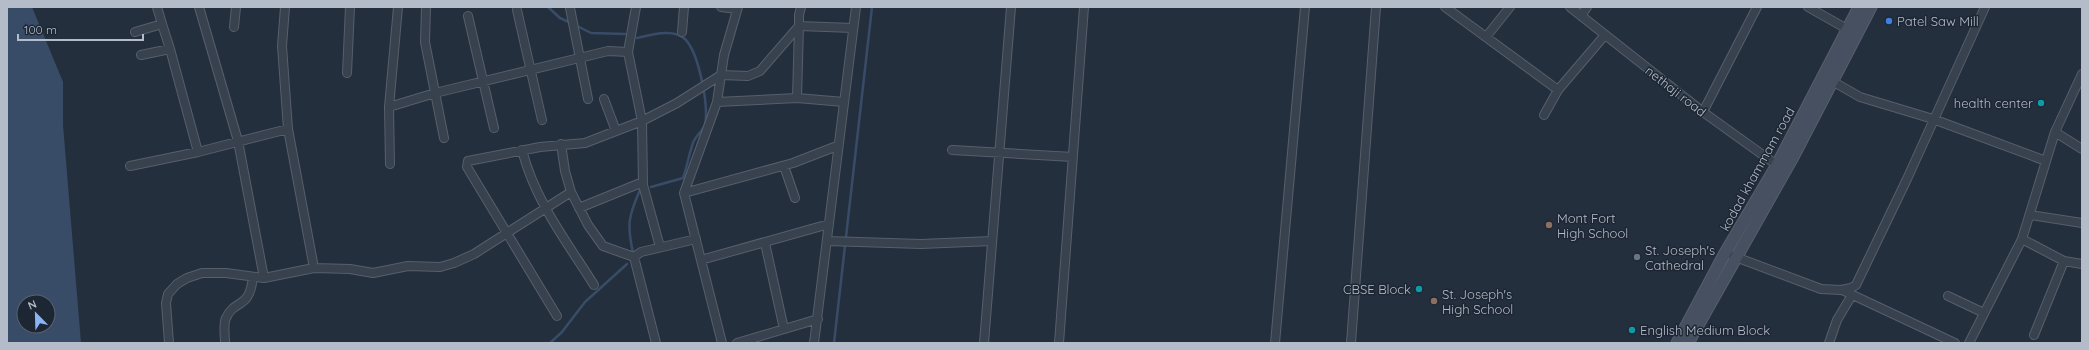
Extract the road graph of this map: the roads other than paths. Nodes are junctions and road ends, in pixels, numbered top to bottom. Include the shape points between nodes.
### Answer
1 (157, 7) edge
2 (199, 7) edge
3 (236, 7) edge
4 (285, 7) edge
5 (350, 7) edge
6 (398, 7) edge
7 (426, 7) edge
8 (571, 7) edge
9 (636, 7) edge
10 (684, 7) edge
11 (721, 7) edge
12 (802, 7) edge
13 (856, 7) edge
14 (1011, 7) edge
15 (1084, 7) edge
16 (1305, 7) edge
17 (1376, 7) edge
18 (1445, 7) edge
19 (1510, 7) edge
20 (1570, 7) edge
21 (1587, 7) edge
22 (1757, 7) edge
23 (1808, 7) edge
24 (1859, 7) edge
25 (1871, 7) edge
26 (1985, 7) edge
27 (737, 8) edge
28 (517, 10) dead end
29 (468, 16) dead end
30 (1580, 16) junction
31 (162, 24) junction
32 (799, 26) junction
33 (234, 27) dead end
34 (853, 28) junction
35 (1847, 29) junction
36 (135, 32) dead end
37 (682, 32) dead end
38 (1605, 35) junction
39 (1486, 37) junction
40 (170, 49) junction
41 (628, 52) junction
42 (141, 55) dead end
43 (581, 58) junction
44 (531, 70) junction
45 (347, 73) dead end
46 (2082, 74) edge
47 (721, 75) junction
48 (1832, 81) junction
49 (482, 82) junction
50 (1558, 90) junction
51 (435, 93) junction
52 (796, 98) junction
53 (588, 99) dead end
54 (604, 99) dead end
55 (717, 102) junction
56 (844, 102) junction
57 (389, 107) junction
58 (1703, 112) junction
59 (1544, 115) dead end
60 (1933, 119) junction
61 (542, 120) dead end
62 (642, 121) junction
63 (494, 128) dead end
64 (288, 129) junction
65 (616, 131) junction
66 (2055, 132) junction
67 (444, 138) dead end
68 (238, 141) junction
69 (561, 144) junction
70 (837, 146) junction
71 (2082, 149) edge
72 (522, 150) junction
73 (952, 150) dead end
74 (198, 152) junction
75 (1000, 152) junction
76 (1073, 157) junction
77 (2046, 162) junction
78 (390, 164) dead end
79 (130, 166) dead end
80 (784, 166) junction
81 (1781, 167) junction
82 (643, 182) junction
83 (571, 192) junction
84 (684, 193) junction
85 (795, 198) dead end
86 (544, 208) junction
87 (579, 208) junction
88 (2030, 215) junction
89 (2082, 222) edge
90 (829, 224) junction
91 (508, 233) junction
92 (696, 239) junction
93 (2022, 239) junction
94 (827, 241) junction
95 (992, 241) junction
96 (765, 243) junction
97 (660, 247) junction
98 (1730, 255) junction
99 (634, 258) junction
100 (701, 260) junction
101 (2064, 261) junction
102 (2082, 264) edge
103 (314, 268) junction
104 (253, 277) junction
105 (264, 278) junction
106 (594, 285) dead end
107 (1842, 290) junction
108 (1852, 295) junction
109 (1948, 296) dead end
110 (1984, 313) junction
111 (557, 316) dead end
112 (818, 319) junction
113 (784, 329) junction
114 (2034, 335) dead end
115 (750, 341) edge
116 (1970, 342) edge
117 (169, 343) edge
118 (225, 343) edge
119 (656, 343) edge
120 (722, 343) edge
121 (736, 343) edge
122 (814, 343) edge
123 (984, 343) edge
124 (1059, 343) edge
125 (1275, 343) edge
126 (1351, 343) edge
127 (1676, 343) edge
128 (1688, 343) edge
129 (1829, 343) edge
130 (1955, 343) edge

1 - 31 street
2 - 68 street
3 - 33 street
4 - 64 street via 282,46
5 - 45 street
6 - 57 street
7 - 51 street via 425,42
8 - 43 street via 572,24
9 - 41 street
10 - 37 street
11 - 27 street
12 - 32 street
13 - 34 street
14 - 75 street
15 - 76 street
16 - 125 street
17 - 126 street
18 - 39 street
19 - 39 street
20 - 30 street, nethaji road
21 - 30 street
22 - 58 street
23 - 35 street
24 - 35 main road, kodad khammam road
25 - 48 main road, kodad khammam road
26 - 60 street
27 - 47 street
28 - 44 street
29 - 49 street
30 - 38 street, nethaji road
31 - 36 street
31 - 40 street
32 - 34 street
32 - 47 street via 760,71 748,76
32 - 52 street
34 - 56 street
35 - 81 main road, kodad khammam road
38 - 50 street
38 - 58 street, nethaji road
39 - 50 street
40 - 42 street
40 - 74 street
41 - 43 street via 608,51
41 - 62 street
43 - 44 street
43 - 53 street
44 - 49 street
44 - 61 street
46 - 66 street
47 - 55 street
47 - 62 street via 677,103
48 - 60 street via 1860,97
48 - 81 main road, kodad khammam road
49 - 51 street
49 - 63 street
50 - 59 street
51 - 57 street
51 - 67 street
52 - 55 street
52 - 56 street
54 - 65 street
55 - 84 street
56 - 70 street
57 - 78 street
58 - 81 street, nethaji road
60 - 77 street
60 - 107 street via 1860,279 1851,288
62 - 65 street
62 - 82 street
64 - 68 street
64 - 103 street
65 - 69 street via 585,143
66 - 71 street
66 - 77 street
68 - 74 street
68 - 105 street
69 - 72 street
69 - 83 street
70 - 80 street
70 - 90 street
72 - 86 street via 528,173
72 - 91 street via 470,160 467,163
73 - 75 street
74 - 79 street
75 - 76 street
75 - 95 street
76 - 124 street
77 - 88 street
80 - 84 street
80 - 85 street
81 - 98 main road, kodad khammam road
82 - 87 street
82 - 97 street
83 - 86 street
83 - 87 street
84 - 92 street
86 - 91 street
86 - 106 street
87 - 99 street via 603,246
88 - 89 street
88 - 93 street
90 - 94 street
90 - 96 street
91 - 103 street via 474,254 440,267 408,266 373,273 350,269
91 - 111 street
92 - 97 street
92 - 100 street
93 - 101 street
93 - 110 street
94 - 95 street via 921,244
94 - 112 street
95 - 123 street
96 - 100 street
96 - 113 street
97 - 99 street via 641,252
98 - 107 street via 1821,289
98 - 127 main road, kodad khammam road
98 - 128 main road, kodad khammam road
99 - 119 street
100 - 120 street
101 - 102 street
101 - 114 street
103 - 105 street
104 - 105 street
104 - 117 street via 226,273 202,274 177,284 168,294 166,303
104 - 118 street via 249,297 226,318
107 - 108 street
108 - 129 street via 1837,320
108 - 130 street
109 - 110 street
110 - 116 street
112 - 113 street
112 - 122 street
113 - 115 street
115 - 121 street

